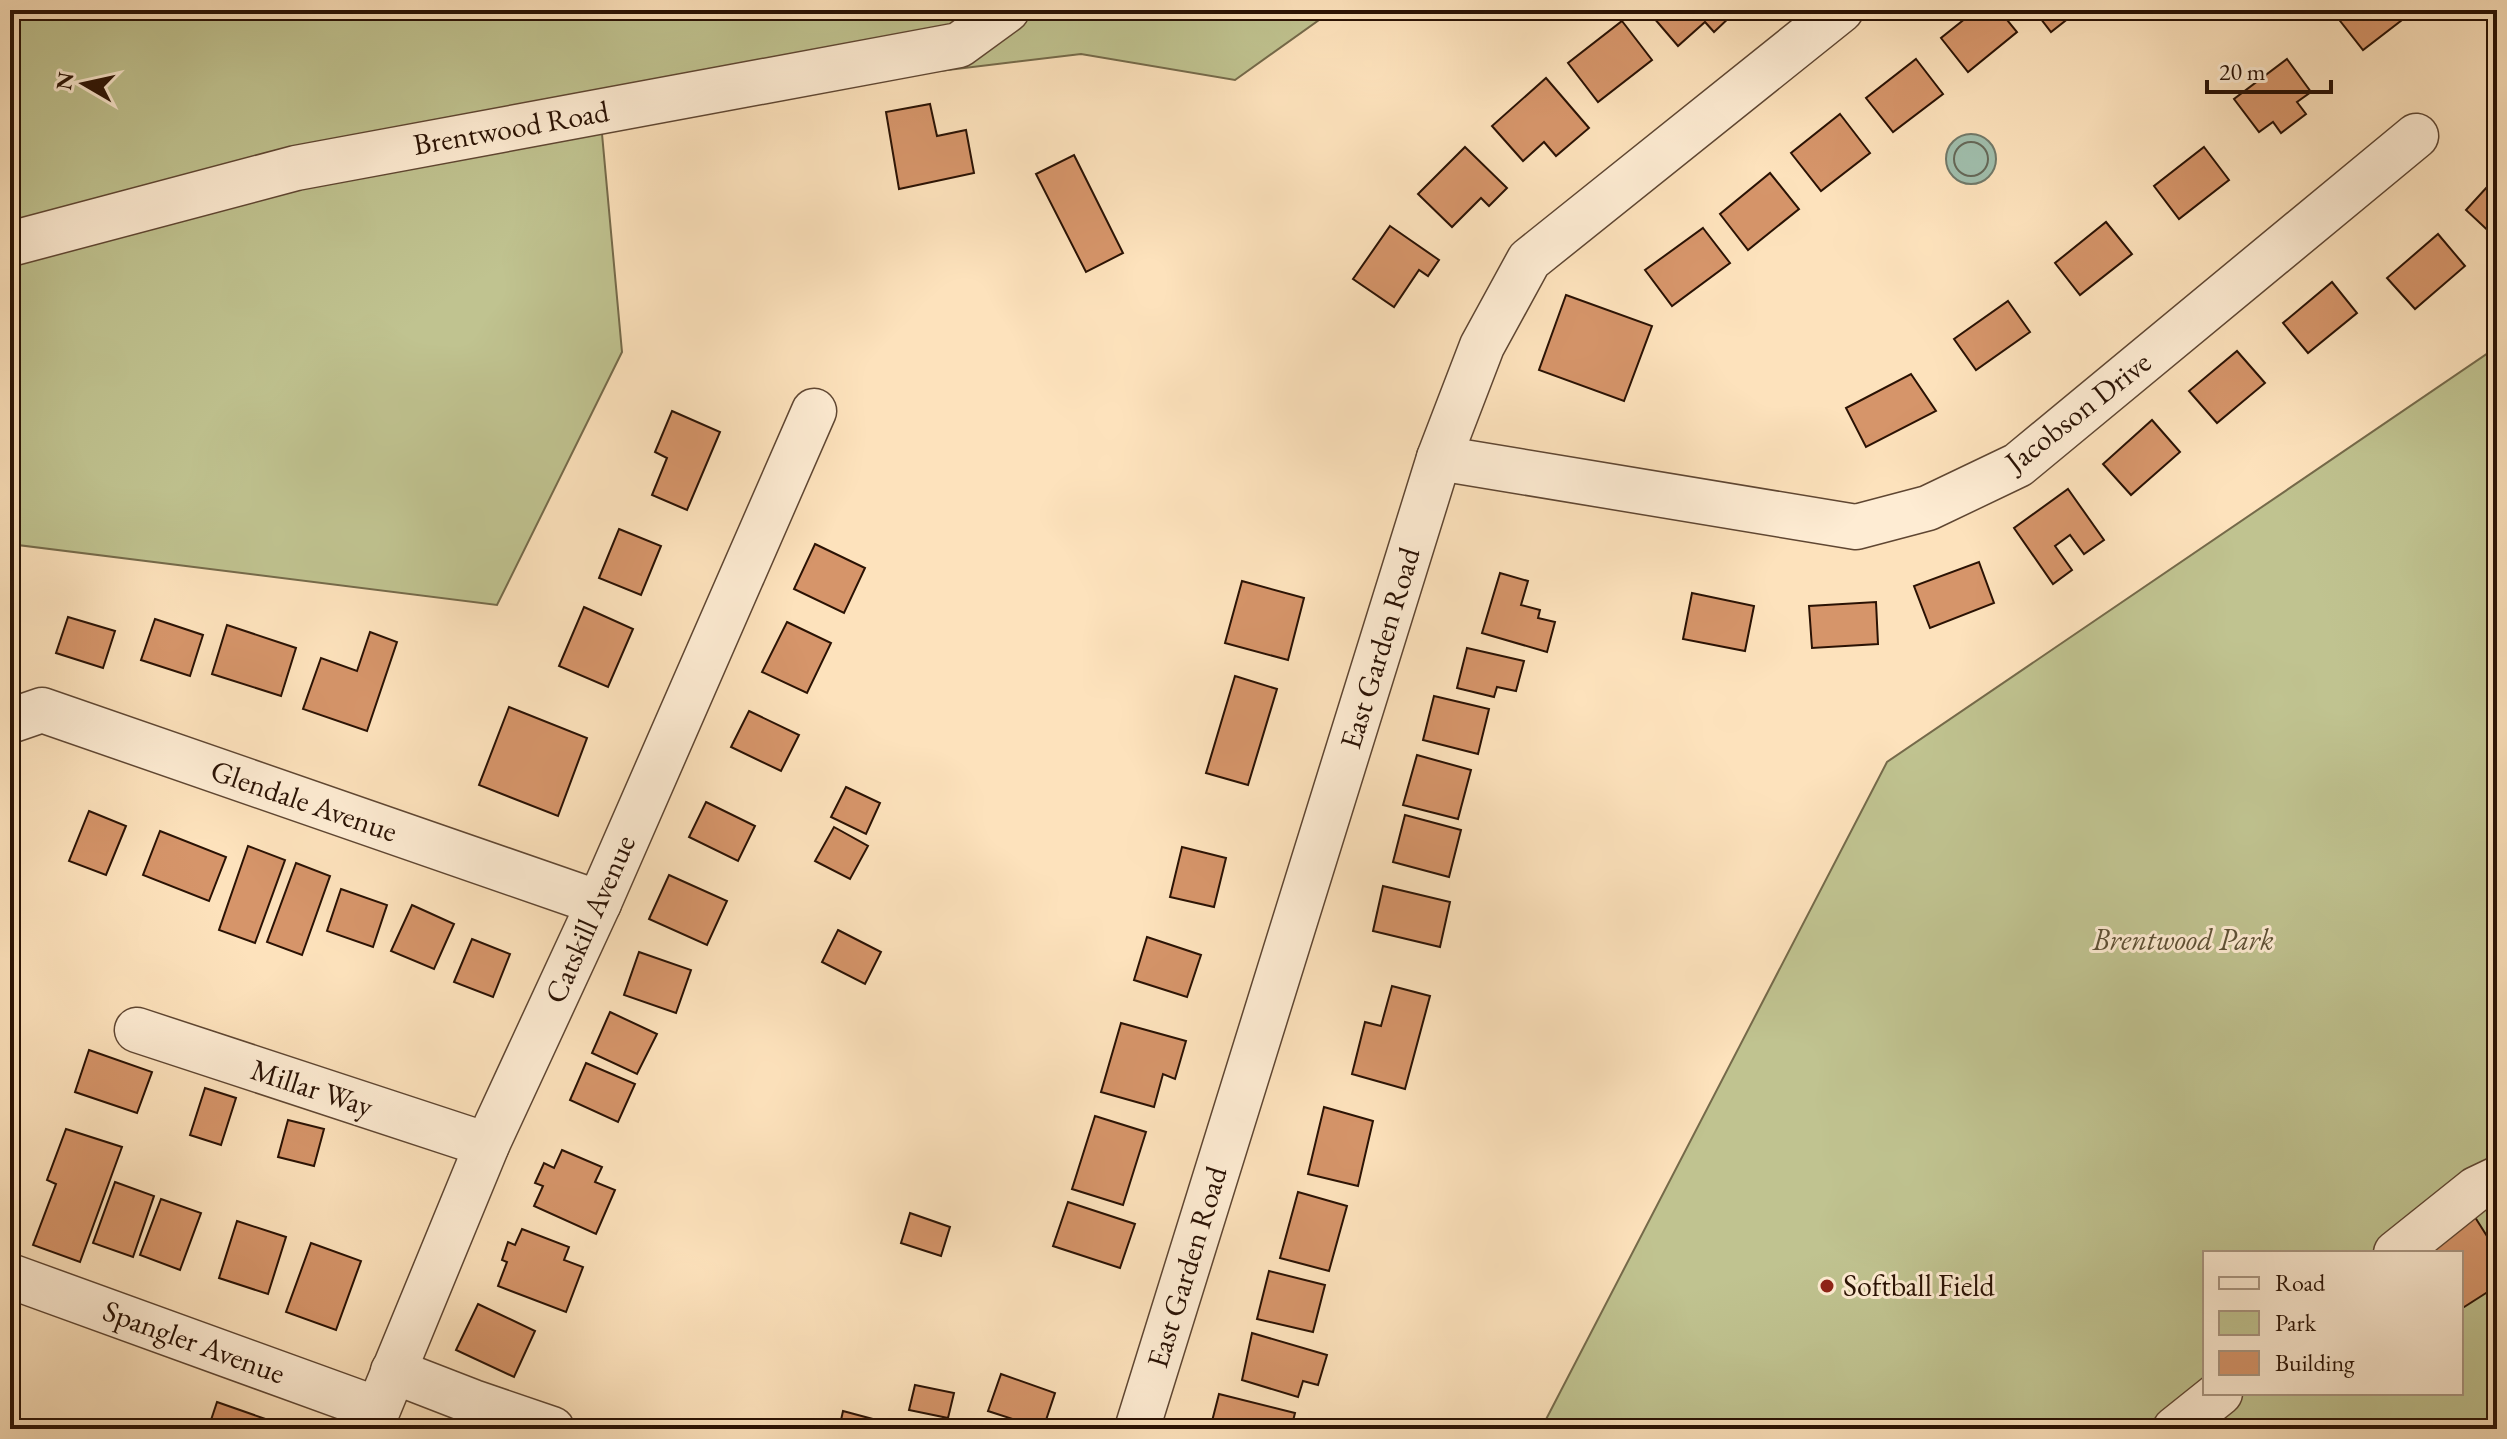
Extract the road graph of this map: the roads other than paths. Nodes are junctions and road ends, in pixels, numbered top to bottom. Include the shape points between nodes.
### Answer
1 (1007, 10) edge
2 (1841, 10) edge
3 (2416, 136) dead end
4 (10, 244) edge
5 (814, 411) dead end
6 (1439, 458) junction
7 (10, 721) edge
8 (599, 903) junction
9 (137, 1030) dead end
10 (487, 1145) junction
11 (2497, 1179) edge
12 (2398, 1251) edge
13 (10, 1276) edge
14 (2218, 1395) edge
15 (380, 1403) edge
16 (552, 1429) edge
17 (1137, 1429) edge
18 (2175, 1429) edge

1 - 4 street, Brentwood Road via 959,45 296,168
2 - 6 street, East Garden Road via 1529,260 1482,346
3 - 6 street, Jacobson Drive via 2018,465 1928,508 1856,527
5 - 8 street, Catskill Avenue
6 - 17 street, East Garden Road
7 - 8 street, Glendale Avenue via 42,710
8 - 10 street, Catskill Avenue
9 - 10 street, Millar Way
10 - 15 street, Catskill Avenue
11 - 12 street via 2476,1189
13 - 15 street, Spangler Avenue
14 - 18 street
15 - 16 street, Spangler Avenue via 473,1402

